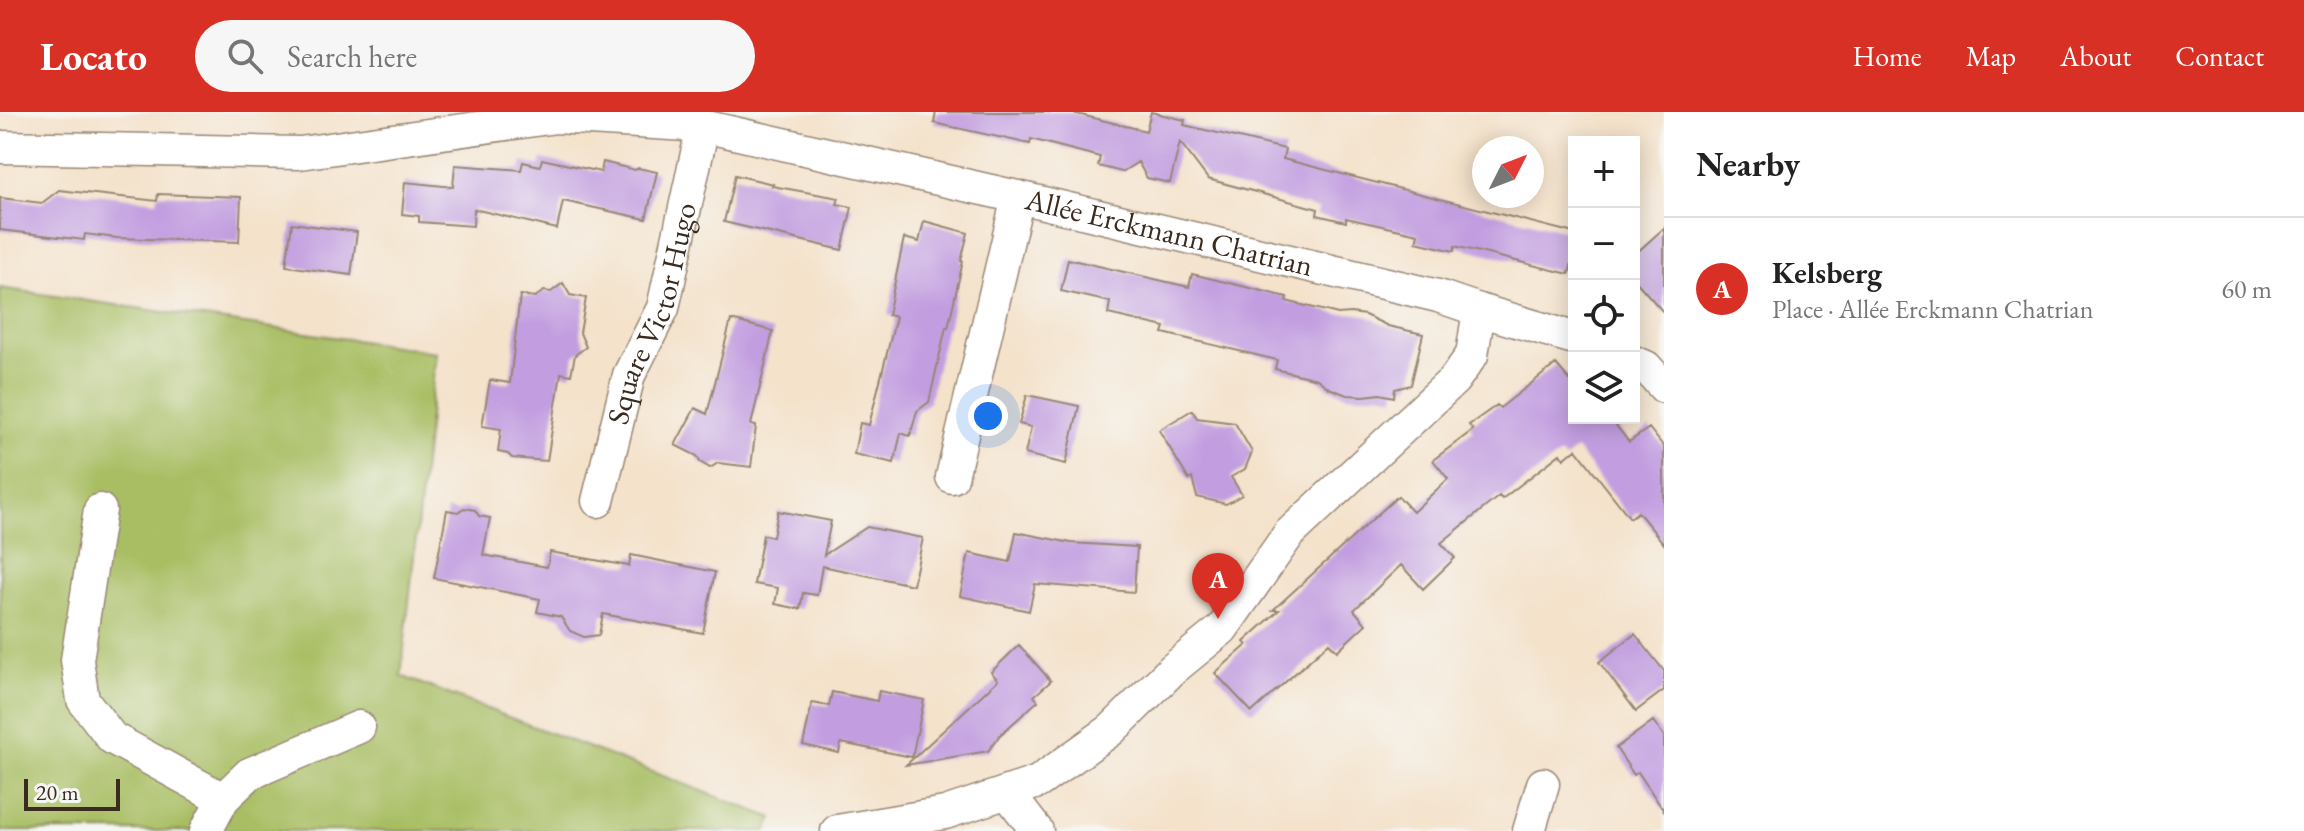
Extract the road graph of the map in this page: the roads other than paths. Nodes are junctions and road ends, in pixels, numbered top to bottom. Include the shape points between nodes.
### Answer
1 (703, 126) junction
2 (0, 147) edge
3 (1018, 197) junction
4 (1479, 310) junction
5 (1568, 336) edge
6 (1640, 364) edge
7 (1664, 387) edge
8 (952, 477) dead end
9 (598, 501) dead end
10 (100, 510) dead end
11 (359, 727) dead end
12 (1543, 784) dead end
13 (1007, 792) junction
14 (223, 799) junction
15 (206, 831) edge
16 (837, 831) edge
17 (1037, 831) edge
18 (1529, 831) edge

1 - 2 street, Allée Erckmann Chatrian via 556,117 300,153
1 - 3 street, Allée Erckmann Chatrian
1 - 9 street, Square Victor Hugo via 663,308 629,375
3 - 4 street, Allée Erckmann Chatrian via 1423,292
3 - 8 street
4 - 5 street, Allée Erckmann Chatrian
4 - 13 street via 1472,355 1454,380 1289,534 1222,629 1111,730 1038,782
6 - 7 street
10 - 14 street via 77,660 83,700 112,738
11 - 14 street via 249,774
12 - 18 street
13 - 16 street via 945,813
13 - 17 street
14 - 15 street

